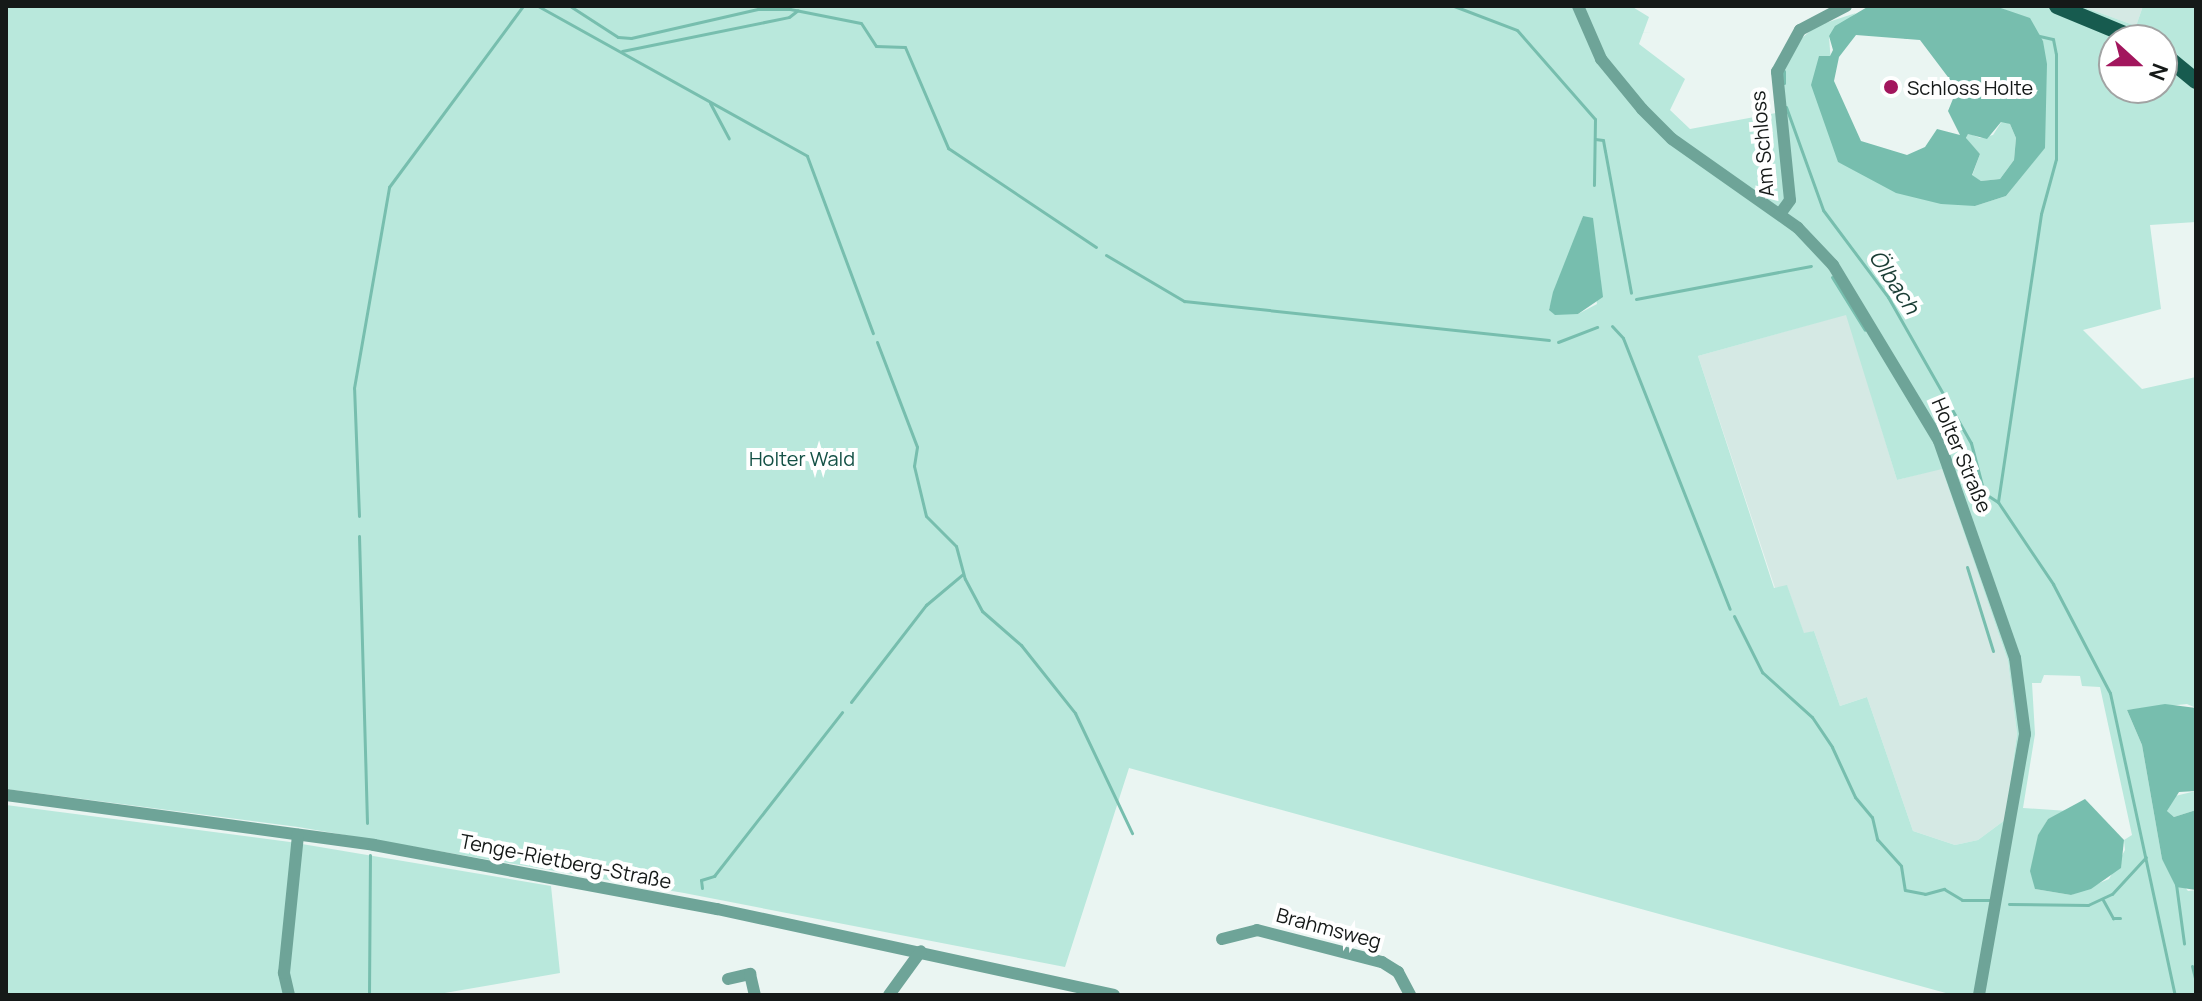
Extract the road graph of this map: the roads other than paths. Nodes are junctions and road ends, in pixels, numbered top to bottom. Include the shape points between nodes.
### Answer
1 (1578, 6) edge
2 (1846, 6) edge
3 (2057, 6) edge
4 (2100, 24) edge
5 (2178, 66) edge
6 (2196, 81) edge
7 (1780, 214) junction
8 (6, 795) edge
9 (298, 835) junction
10 (1222, 939) dead end
11 (921, 951) junction
12 (728, 979) dead end
13 (289, 995) edge
14 (755, 995) edge
15 (889, 995) edge
16 (1114, 995) edge
17 (1410, 995) edge
18 (1979, 995) edge

1 - 7 street, Holter Straße via 1601,59 1642,109 1672,139
2 - 7 street, Am Schloss via 1800,30 1777,72 1790,200
3 - 4 main road
5 - 6 main road
7 - 18 street, Holter Straße via 1838,272 1939,441 2015,658 2025,734
8 - 9 street, Tenge-Rietberg-Straße
9 - 11 street, Tenge-Rietberg-Straße
9 - 13 street via 284,973
10 - 17 street, Brahmsweg via 1257,930 1382,962 1398,972
11 - 15 street
11 - 16 street, Tenge-Rietberg-Straße
12 - 14 street via 750,974

